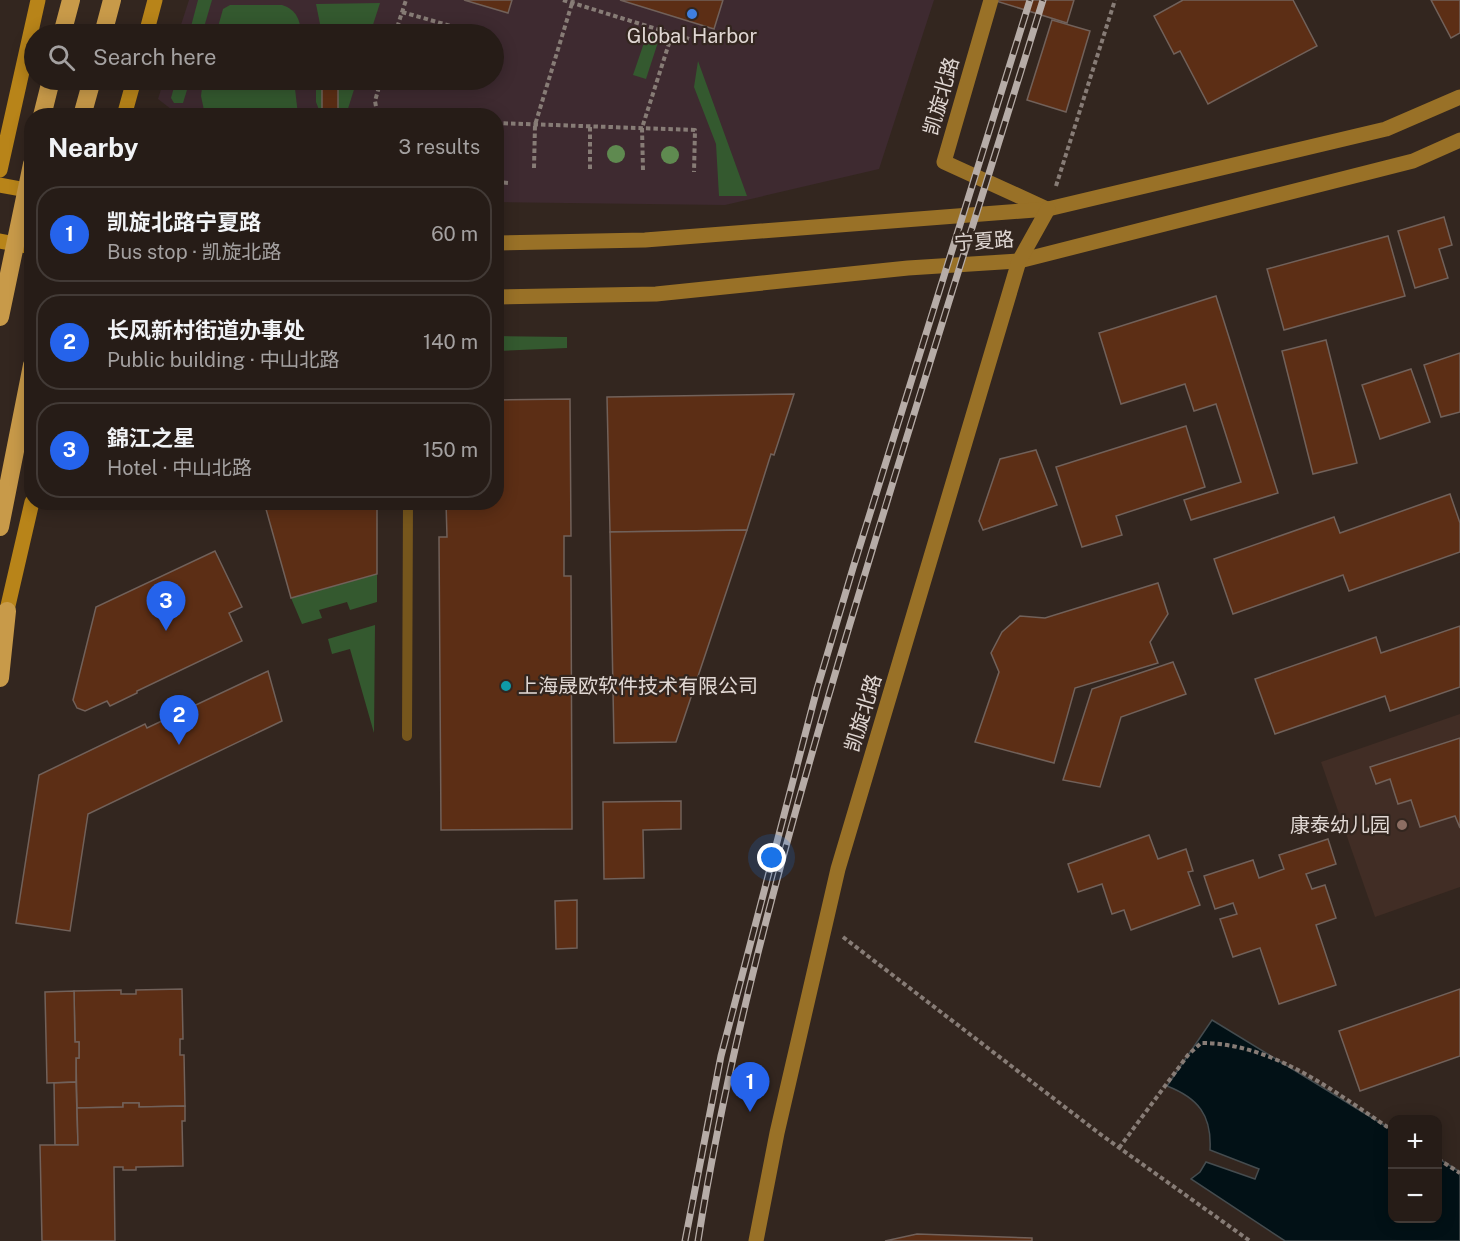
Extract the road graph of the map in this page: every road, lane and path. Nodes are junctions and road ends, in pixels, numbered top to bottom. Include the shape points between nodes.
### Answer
1 (38, 0) edge
2 (71, 0) edge
3 (112, 0) edge
4 (155, 0) edge
5 (406, 0) edge
6 (563, 0) edge
7 (991, 0) edge
8 (1115, 0) edge
9 (573, 1) edge
10 (402, 12) junction
11 (33, 24) edge
12 (65, 24) edge
13 (106, 24) edge
14 (149, 24) edge
15 (398, 24) edge
16 (444, 24) edge
17 (672, 34) junction
18 (689, 39) dead end
19 (24, 63) edge
20 (48, 90) edge
21 (89, 90) edge
22 (131, 90) edge
23 (378, 90) edge
24 (1460, 97) edge
25 (44, 108) edge
26 (84, 108) edge
27 (126, 108) edge
28 (376, 108) edge
29 (504, 123) edge
30 (535, 125) junction
31 (591, 126) junction
32 (642, 128) junction
33 (1460, 140) edge
34 (534, 168) dead end
35 (590, 169) dead end
36 (0, 170) edge
37 (643, 170) dead end
38 (694, 172) dead end
39 (504, 183) edge
40 (509, 183) dead end
41 (0, 185) edge
42 (24, 190) edge
43 (24, 202) edge
44 (1048, 209) junction
45 (0, 241) edge
46 (504, 243) edge
47 (24, 246) edge
48 (1020, 261) junction
49 (504, 297) edge
50 (0, 317) edge
51 (24, 406) edge
52 (30, 510) edge
53 (408, 510) edge
54 (0, 527) edge
55 (7, 611) junction
56 (0, 640) edge
57 (0, 678) edge
58 (407, 736) dead end
59 (826, 924) junction
60 (1388, 1127) edge
61 (1119, 1148) junction
62 (1442, 1162) edge
63 (1460, 1173) edge
64 (756, 1241) edge
65 (1250, 1241) edge

1 - 11 main road
2 - 12 highway
3 - 13 highway
4 - 14 main road
5 - 10 path
6 - 9 path
7 - 44 main road, 凯旋北路 via 944,162
8 - 44 path
9 - 17 path
9 - 30 path
10 - 15 path
10 - 16 path
17 - 18 path
17 - 32 path
19 - 36 main road
20 - 25 highway
21 - 26 highway
22 - 27 main road
23 - 28 path
24 - 44 main road, 宁夏路 via 1386,129
29 - 30 path
30 - 31 path
30 - 34 path
31 - 32 path
31 - 35 path
32 - 37 path
32 - 38 path via 695,130
33 - 48 main road, 宁夏路 via 1413,160
39 - 40 path
41 - 42 main road
43 - 50 highway
44 - 46 main road, 宁夏路 via 645,240
44 - 48 main road, 凯旋北路
45 - 47 main road
48 - 49 main road, 宁夏路 via 908,267 656,294
48 - 59 main road, 凯旋北路 via 838,870
51 - 54 highway
52 - 55 main road
53 - 58 lane
55 - 56 main road
55 - 57 highway
59 - 61 path
59 - 64 main road, 凯旋北路
60 - 61 path via 1294,1066 1222,1043 1201,1043
61 - 65 path
62 - 63 path

